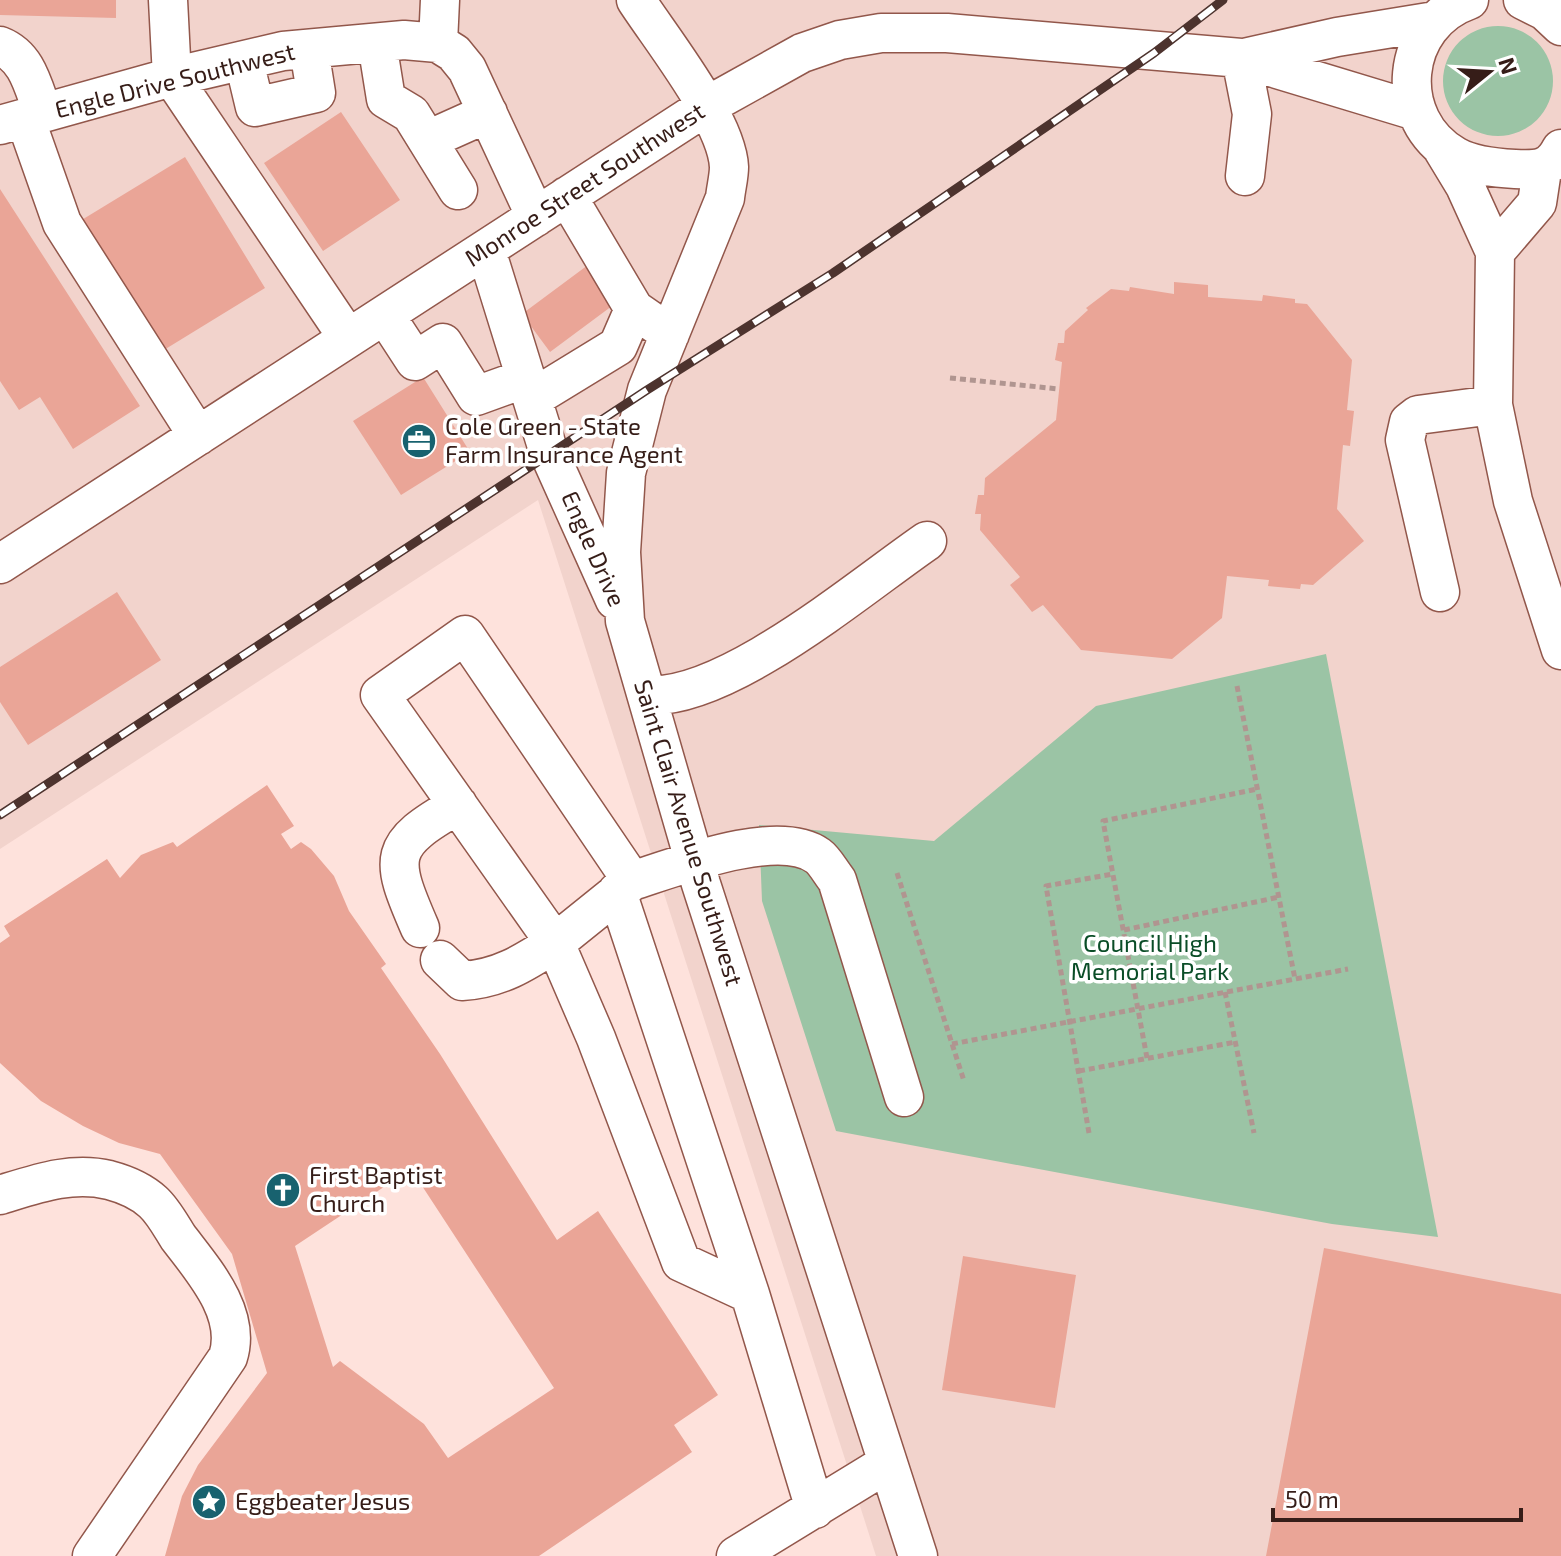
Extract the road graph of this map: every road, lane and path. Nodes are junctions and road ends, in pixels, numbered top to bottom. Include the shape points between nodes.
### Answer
1 (168, 0) edge
2 (440, 0) edge
3 (636, 0) edge
4 (1455, 6) edge
5 (377, 43) junction
6 (438, 43) junction
7 (0, 46) edge
8 (1241, 58) junction
9 (172, 77) junction
10 (705, 107) junction
11 (1416, 111) junction
12 (488, 113) junction
13 (23, 119) edge
14 (430, 139) junction
15 (1442, 148) junction
16 (1554, 162) edge
17 (1245, 176) dead end
18 (458, 190) dead end
19 (567, 196) junction
20 (536, 217) junction
21 (486, 250) junction
22 (1495, 252) junction
23 (634, 309) junction
24 (385, 315) junction
25 (670, 334) junction
26 (348, 338) junction
27 (950, 378) dead end
28 (530, 388) junction
29 (1059, 389) dead end
30 (1493, 405) junction
31 (198, 436) junction
32 (927, 541) dead end
33 (0, 564) edge
34 (1440, 592) dead end
35 (625, 621) junction
36 (1561, 650) edge
37 (1237, 686) dead end
38 (647, 695) junction
39 (1257, 789) junction
40 (458, 805) junction
41 (694, 862) junction
42 (897, 873) dead end
43 (1113, 874) junction
44 (624, 886) junction
45 (1279, 897) junction
46 (420, 928) dead end
47 (1124, 930) junction
48 (555, 943) junction
49 (440, 960) dead end
50 (1348, 969) dead end
51 (1295, 979) junction
52 (1225, 992) junction
53 (1139, 1008) junction
54 (1069, 1021) junction
55 (1236, 1042) junction
56 (952, 1044) junction
57 (1147, 1058) junction
58 (1079, 1071) junction
59 (964, 1081) dead end
60 (904, 1097) dead end
61 (1089, 1133) dead end
62 (1254, 1133) dead end
63 (0, 1195) edge
64 (750, 1294) junction
65 (888, 1463) junction
66 (815, 1509) junction
67 (92, 1556) edge
68 (736, 1556) edge
69 (918, 1556) edge

1 - 9 street
2 - 6 street
3 - 10 street, Saint Clair Avenue Southwest
4 - 8 street, Monroe Street Southwest
4 - 11 street, Monroe Street Southwest via 1420,40 1410,87
5 - 6 street, Engle Drive Southwest
5 - 9 street, Engle Drive Southwest via 309,49
5 - 14 street via 386,99 411,114
6 - 12 street via 467,69
7 - 13 street via 24,63
8 - 10 street, Monroe Street Southwest via 947,33 881,33 802,53
8 - 11 street, Monroe Street Southwest
8 - 17 street via 1252,114
9 - 13 street, Engle Drive Southwest
9 - 26 street
10 - 19 street, Monroe Street Southwest
10 - 25 street, Saint Clair Avenue Southwest via 729,167 725,198
11 - 15 street, Monroe Street Southwest
12 - 14 street
12 - 20 street
13 - 31 street via 62,223
14 - 18 street
15 - 16 street, Monroe Street Southwest via 1476,165
15 - 22 street
16 - 22 street via 1537,203
19 - 20 street, Monroe Street Southwest
19 - 23 street
20 - 21 street, Monroe Street Southwest
21 - 24 street, Monroe Street Southwest
21 - 28 street, Engle Drive
22 - 30 street
23 - 25 street
23 - 28 street via 618,346
24 - 26 street, Monroe Street Southwest
24 - 28 street via 415,361 443,343 476,396
25 - 35 street, Saint Clair Avenue Southwest via 647,390 626,473 621,552
26 - 31 street, Monroe Street Southwest
27 - 29 path
28 - 35 street, Engle Drive via 549,453
30 - 34 street via 1418,415 1407,427 1405,440
30 - 36 street via 1513,501
31 - 33 street, Monroe Street Southwest
32 - 38 street via 738,672 686,692
35 - 38 street, Saint Clair Avenue Southwest
37 - 39 path
38 - 41 street, Saint Clair Avenue Southwest
39 - 43 path via 1103,821
39 - 45 path
40 - 44 street via 380,695 465,635
40 - 46 street via 417,828 401,852 398,878
40 - 48 street
41 - 44 street
41 - 60 street via 780,843 817,856 837,880
41 - 65 street, Saint Clair Avenue Southwest
42 - 56 path
43 - 47 path
43 - 54 path via 1046,886
44 - 48 street
44 - 64 street
45 - 47 path
45 - 51 path
47 - 53 path
48 - 49 street via 486,980 462,981
48 - 64 street via 681,1262
50 - 51 path
51 - 52 path
52 - 53 path
52 - 55 path
53 - 54 path
53 - 57 path
54 - 56 path
54 - 58 path
55 - 57 path
55 - 62 path
56 - 59 path
57 - 58 path
58 - 61 path
63 - 67 street via 81,1176 132,1188 154,1202 216,1289 227,1317 233,1341 228,1357
64 - 66 street
65 - 66 street
65 - 69 street, Saint Clair Avenue Southwest
66 - 68 street

